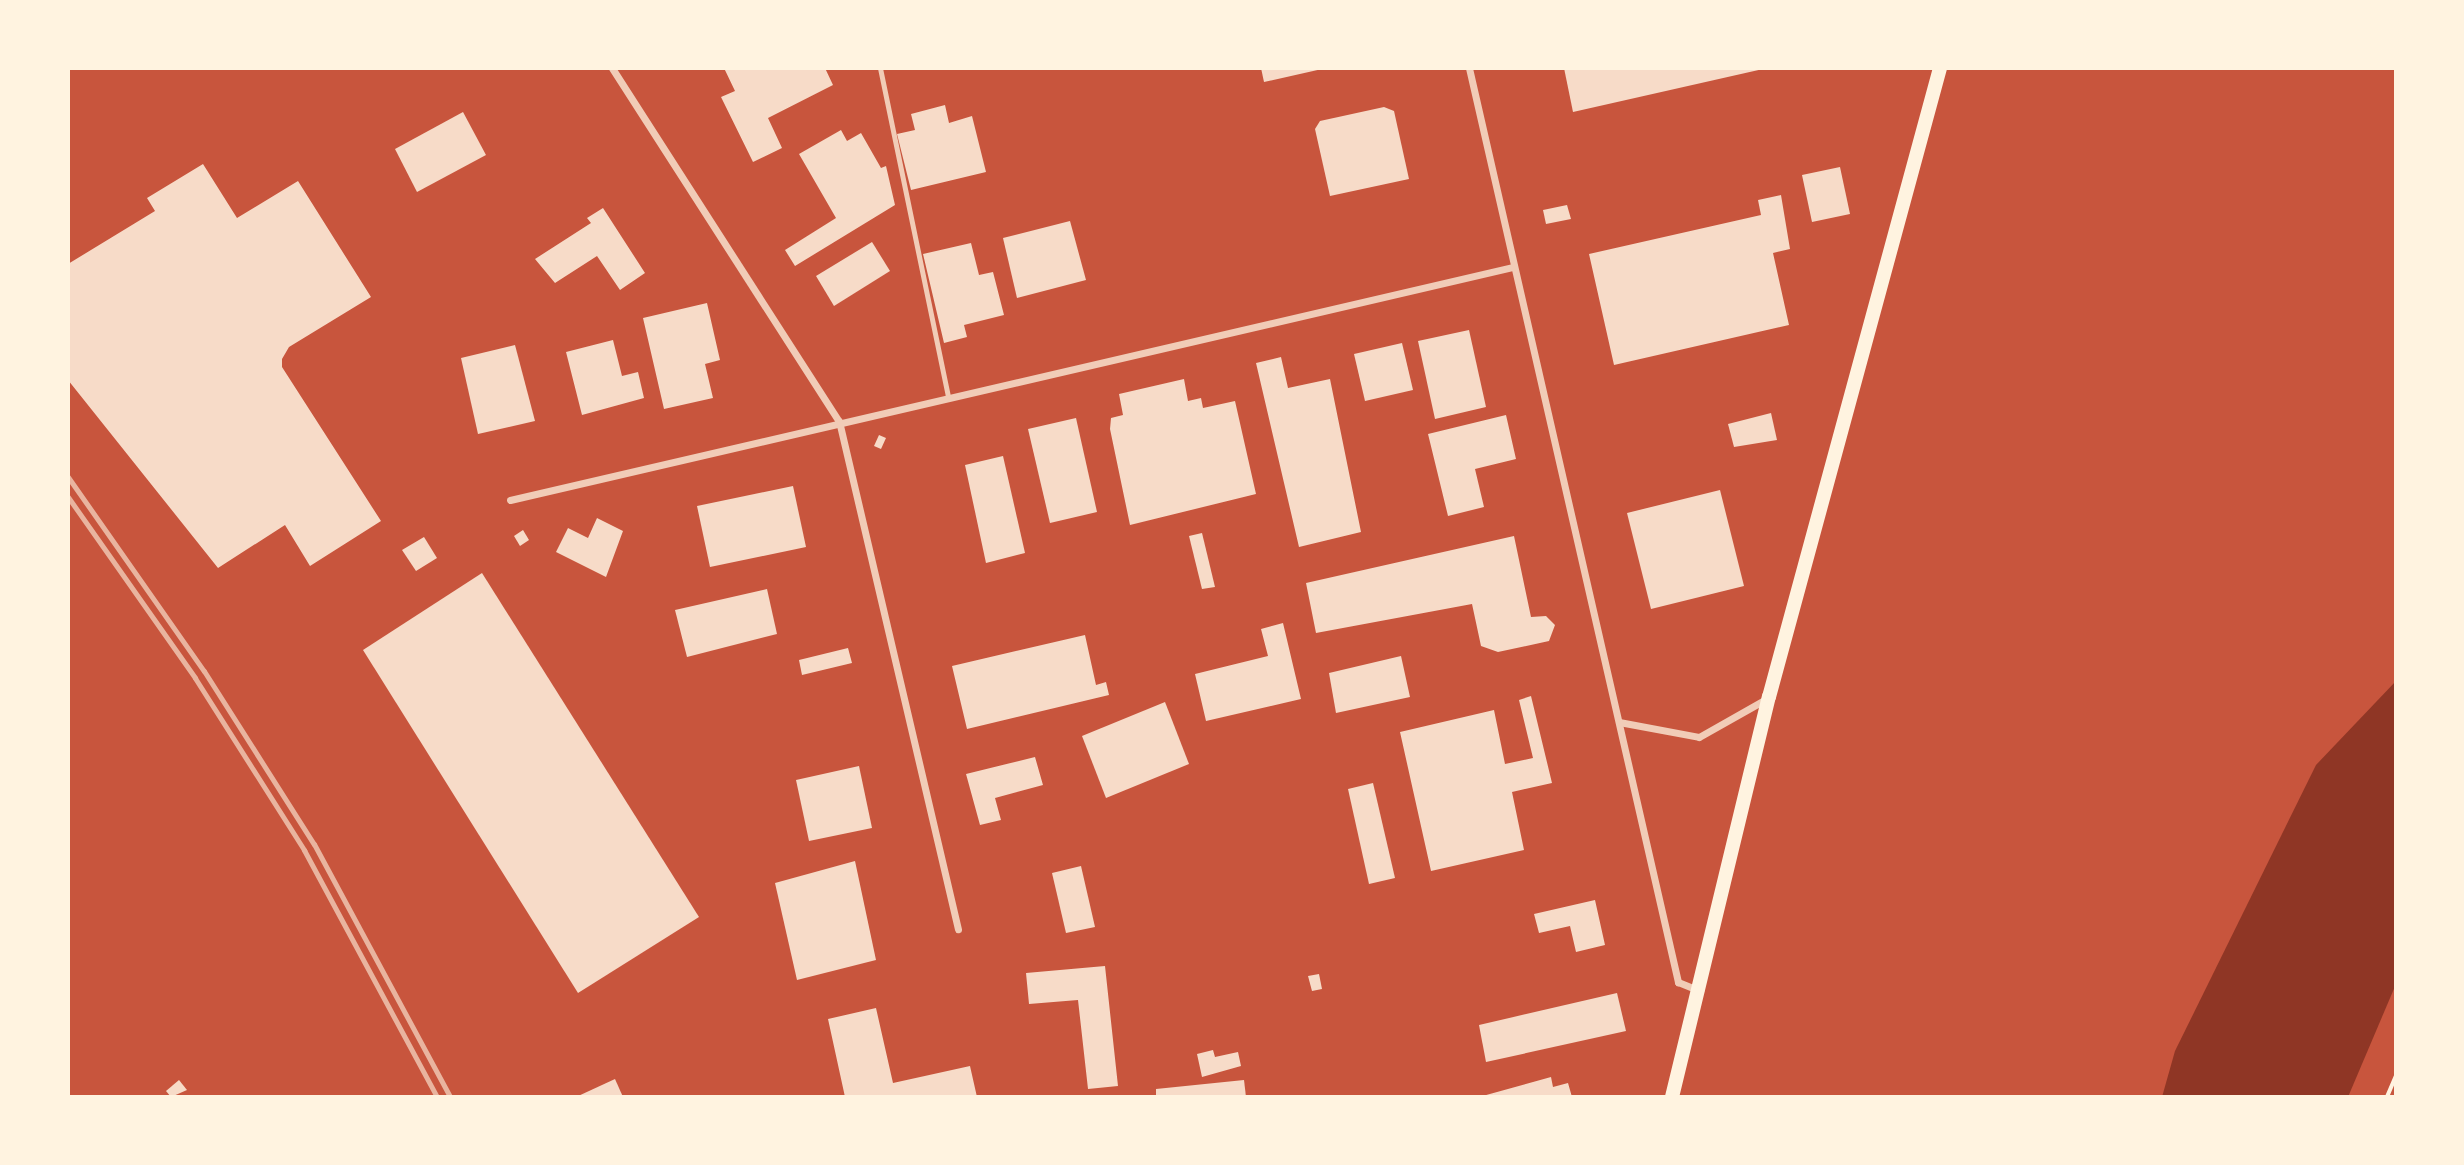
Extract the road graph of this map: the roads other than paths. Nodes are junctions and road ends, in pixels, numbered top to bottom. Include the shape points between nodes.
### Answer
1 (612, 68) edge
2 (880, 68) edge
3 (1469, 68) edge
4 (1940, 68) edge
5 (1513, 267) junction
6 (948, 396) junction
7 (839, 421) junction
8 (510, 500) dead end
9 (1769, 697) junction
10 (1619, 722) junction
11 (958, 929) dead end
12 (1701, 991) junction
13 (1672, 1097) edge

1 - 7 street
2 - 6 lane
3 - 5 street
4 - 9 main road
5 - 6 street
5 - 10 street
6 - 7 street
7 - 8 street
7 - 11 street
9 - 10 street via 1699,737
9 - 12 main road
10 - 12 street via 1678,982
12 - 13 main road

